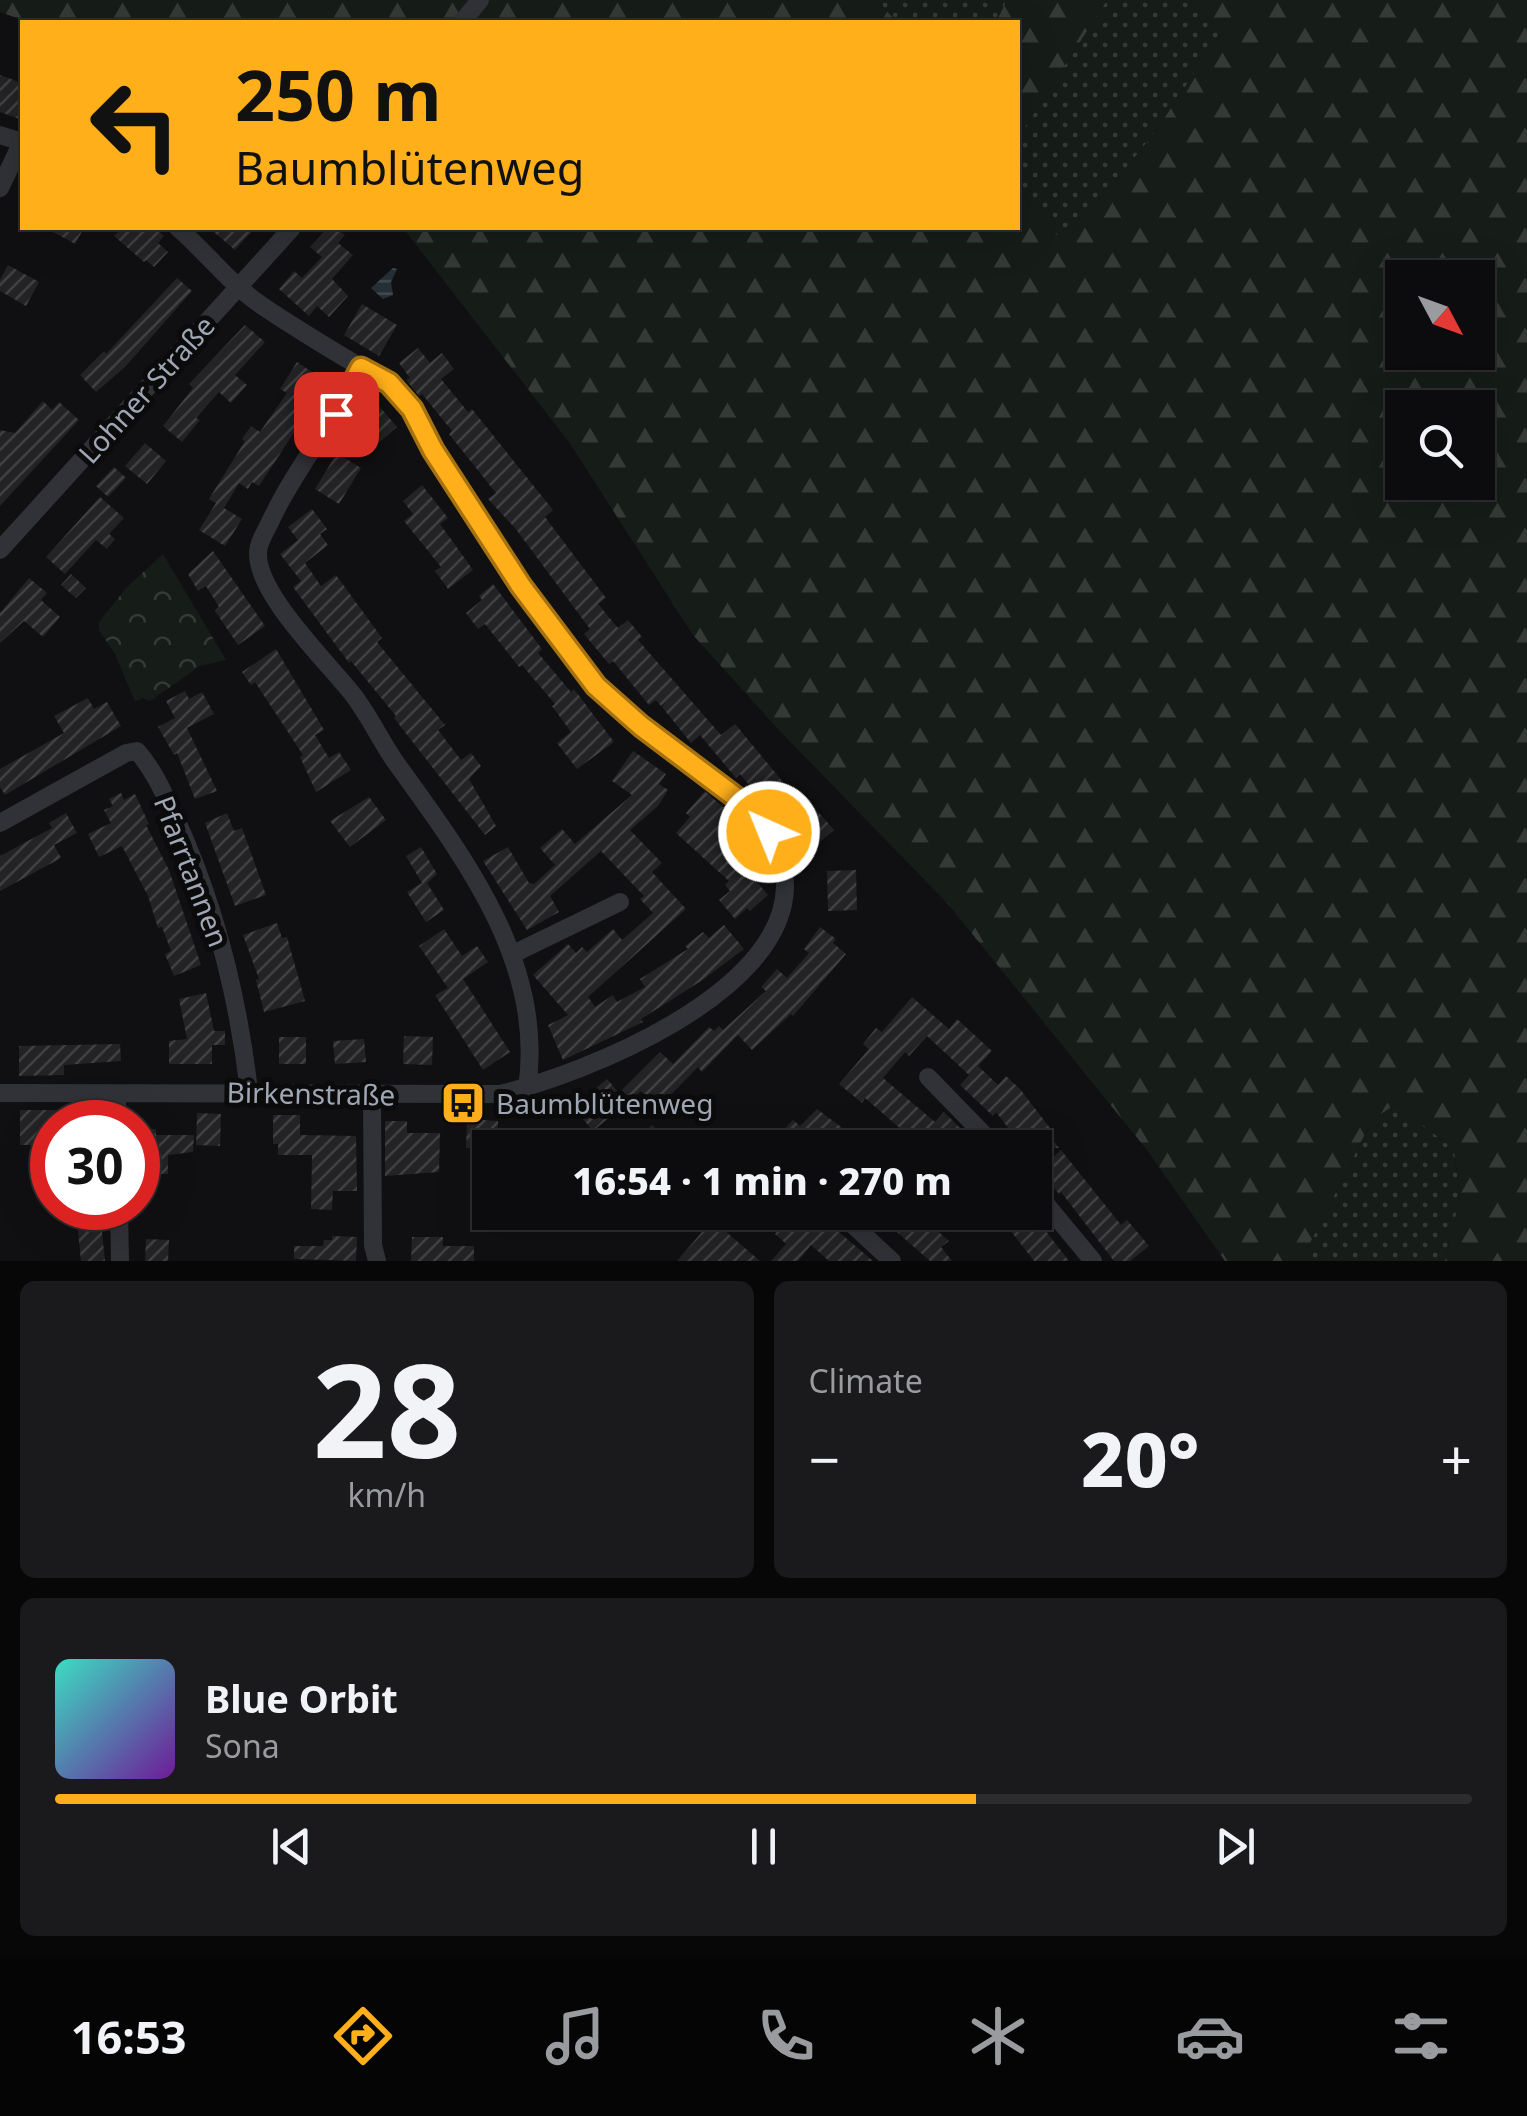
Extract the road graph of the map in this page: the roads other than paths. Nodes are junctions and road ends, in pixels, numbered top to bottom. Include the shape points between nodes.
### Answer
1 (480, 0) edge
2 (464, 20) edge
3 (20, 146) edge
4 (0, 188) edge
5 (180, 230) edge
6 (290, 230) edge
7 (238, 288) junction
8 (361, 368) junction
9 (4, 539) edge
10 (0, 823) edge
11 (620, 902) dead end
12 (513, 954) junction
13 (928, 1076) dead end
14 (527, 1088) junction
15 (249, 1091) junction
16 (0, 1092) edge
17 (117, 1094) junction
18 (372, 1094) junction
19 (117, 1100) edge
20 (980, 1130) edge
21 (1052, 1212) edge
22 (119, 1230) edge
23 (858, 1230) edge
24 (891, 1260) edge
25 (120, 1261) edge
26 (377, 1261) edge
27 (1093, 1261) edge

1 - 2 street
3 - 4 street
5 - 7 street, Birkenstraße
6 - 7 street, Lohner Straße
7 - 8 street, Birkenstraße
7 - 9 street, Lohner Straße
8 - 12 street via 277,508 259,546 259,567 466,863
8 - 14 street, Birkenstraße via 389,383 412,409 536,608 596,686 750,808 779,857 785,886 778,920 731,984 623,1049
10 - 15 street, Pfarrtannen via 137,751 165,796 209,900 237,1006
11 - 12 street
12 - 14 street via 530,1014
13 - 20 street
14 - 18 street, Birkenstraße
15 - 17 street, Birkenstraße
15 - 18 street, Birkenstraße
16 - 17 street, Birkenstraße
17 - 19 street
18 - 26 street
21 - 27 street
22 - 25 street
23 - 24 street

